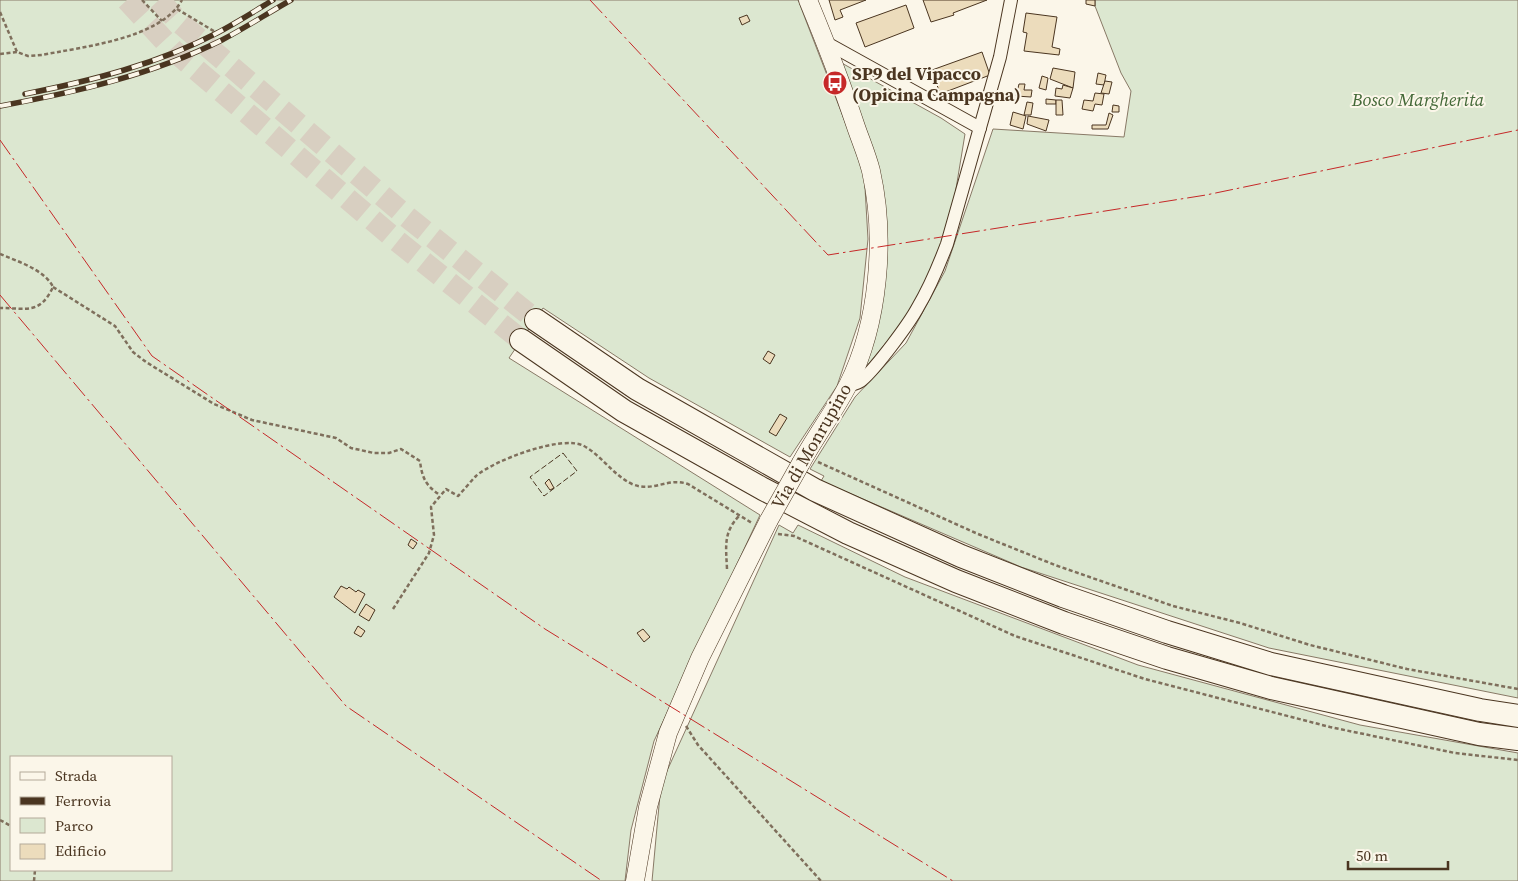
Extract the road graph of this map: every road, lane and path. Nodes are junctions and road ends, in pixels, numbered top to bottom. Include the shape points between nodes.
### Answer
1 (142, 0) edge
2 (182, 0) edge
3 (808, 0) edge
4 (1011, 0) edge
5 (177, 9) junction
6 (0, 12) edge
7 (162, 21) junction
8 (217, 33) dead end
9 (825, 42) junction
10 (17, 52) junction
11 (0, 54) edge
12 (980, 128) junction
13 (0, 254) edge
14 (53, 287) junction
15 (0, 308) edge
16 (536, 320) tunnel mouth
17 (521, 340) tunnel mouth
18 (848, 385) junction
19 (803, 460) junction
20 (440, 495) junction
21 (740, 515) junction
22 (766, 525) junction
23 (732, 594) junction
24 (393, 609) dead end
25 (1518, 689) edge
26 (675, 714) junction
27 (1518, 716) edge
28 (1518, 739) edge
29 (635, 881) edge
30 (821, 881) edge

1 - 7 path
2 - 5 path
3 - 9 main road, Via di Monrupino
4 - 12 street via 1000,57
5 - 7 path
5 - 8 path
6 - 10 path
7 - 10 path via 128,36 57,52 28,56
9 - 12 street
9 - 18 main road, Via di Monrupino via 870,168 876,205 878,256 870,316
10 - 11 path
12 - 18 street via 947,244 918,308 864,378
13 - 14 path via 27,265 50,281
14 - 15 path via 37,308
14 - 20 path via 115,326 133,352 146,362 214,404 252,420 336,438 351,448 374,453 401,449 420,461 423,479
16 - 27 highway via 637,388 815,490 961,556 1063,596 1272,664
17 - 28 highway via 624,411 763,489 956,581 1064,623 1271,688 1479,734
18 - 19 main road, Via di Monrupino
19 - 22 main road, Via di Monrupino, bridge
19 - 25 path via 1056,565 1173,606 1407,669
20 - 21 path via 446,489 458,496 477,475 530,450 568,443 583,445 631,483 642,487 677,480
20 - 24 path via 431,506 434,535 429,553
21 - 22 path
21 - 23 path via 729,526 726,547
22 - 23 main road, Via di Monrupino
23 - 26 main road, Via di Monrupino
26 - 29 main road, Via di Monrupino via 653,782
26 - 30 path via 698,745

